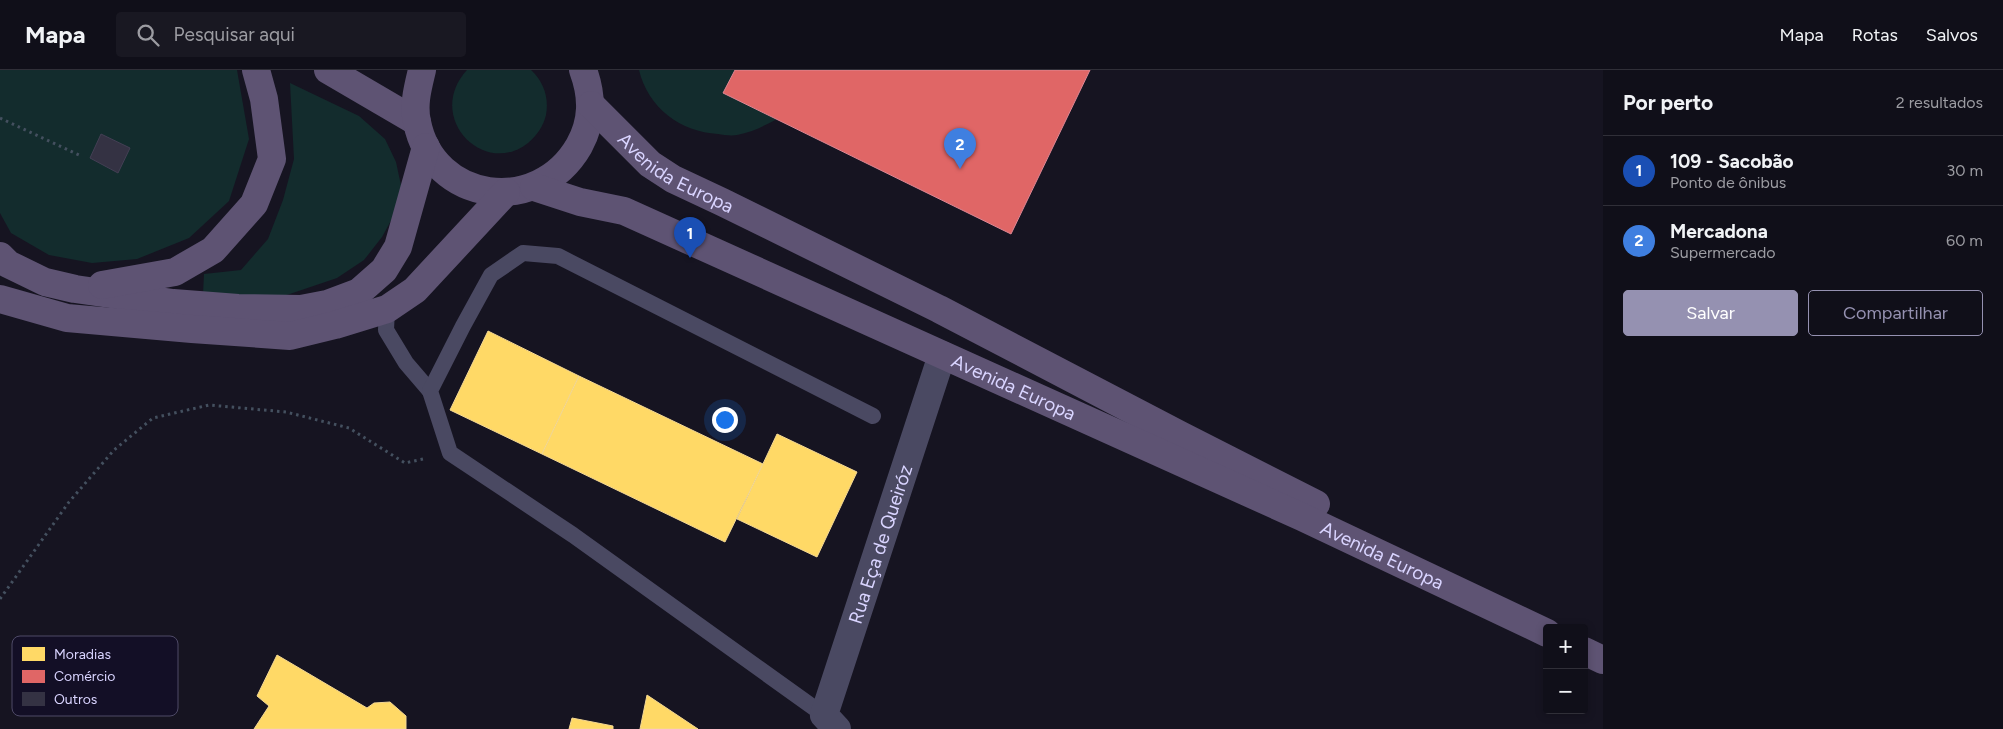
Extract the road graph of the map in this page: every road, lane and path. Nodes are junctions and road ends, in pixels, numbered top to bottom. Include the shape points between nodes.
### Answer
1 (256, 70) edge
2 (328, 70) edge
3 (422, 70) edge
4 (583, 70) edge
5 (591, 105) junction
6 (0, 118) edge
7 (422, 135) junction
8 (81, 156) dead end
9 (534, 187) junction
10 (506, 192) junction
11 (0, 256) edge
12 (76, 290) junction
13 (0, 299) edge
14 (387, 309) junction
15 (942, 355) junction
16 (430, 391) junction
17 (873, 416) dead end
18 (450, 454) junction
19 (0, 599) edge
20 (1488, 604) junction
21 (1543, 631) edge
22 (1588, 653) edge
23 (1603, 660) edge
24 (830, 722) edge

1 - 12 main road via 264,100 272,159 254,204 213,250 175,272
2 - 7 main road, Avenida Europa
3 - 7 main road via 416,95
4 - 5 main road, Avenida Europa
5 - 9 main road, Avenida Europa via 585,136 570,161 554,176
5 - 20 main road, Avenida Europa via 650,164 673,179 939,309 1327,510
6 - 8 path
7 - 10 main road, Avenida Europa via 435,160 459,181 490,191
7 - 12 main road via 398,247 384,270 359,292 327,304 301,308 238,308
9 - 10 main road, Avenida Europa
9 - 15 main road, Avenida Europa via 580,202 624,211
10 - 14 main road via 415,290
11 - 12 main road via 8,264 45,282
13 - 14 main road via 67,318 290,336
14 - 16 lane via 386,330
15 - 20 main road, Avenida Europa
15 - 24 street, Rua Eça de Queiróz
16 - 17 lane via 491,275 524,253 558,256
16 - 18 lane
18 - 19 path via 405,463 349,428 286,412 209,405 153,418 114,450 69,502
18 - 24 lane via 573,535
20 - 21 main road, Avenida Europa
22 - 23 main road

